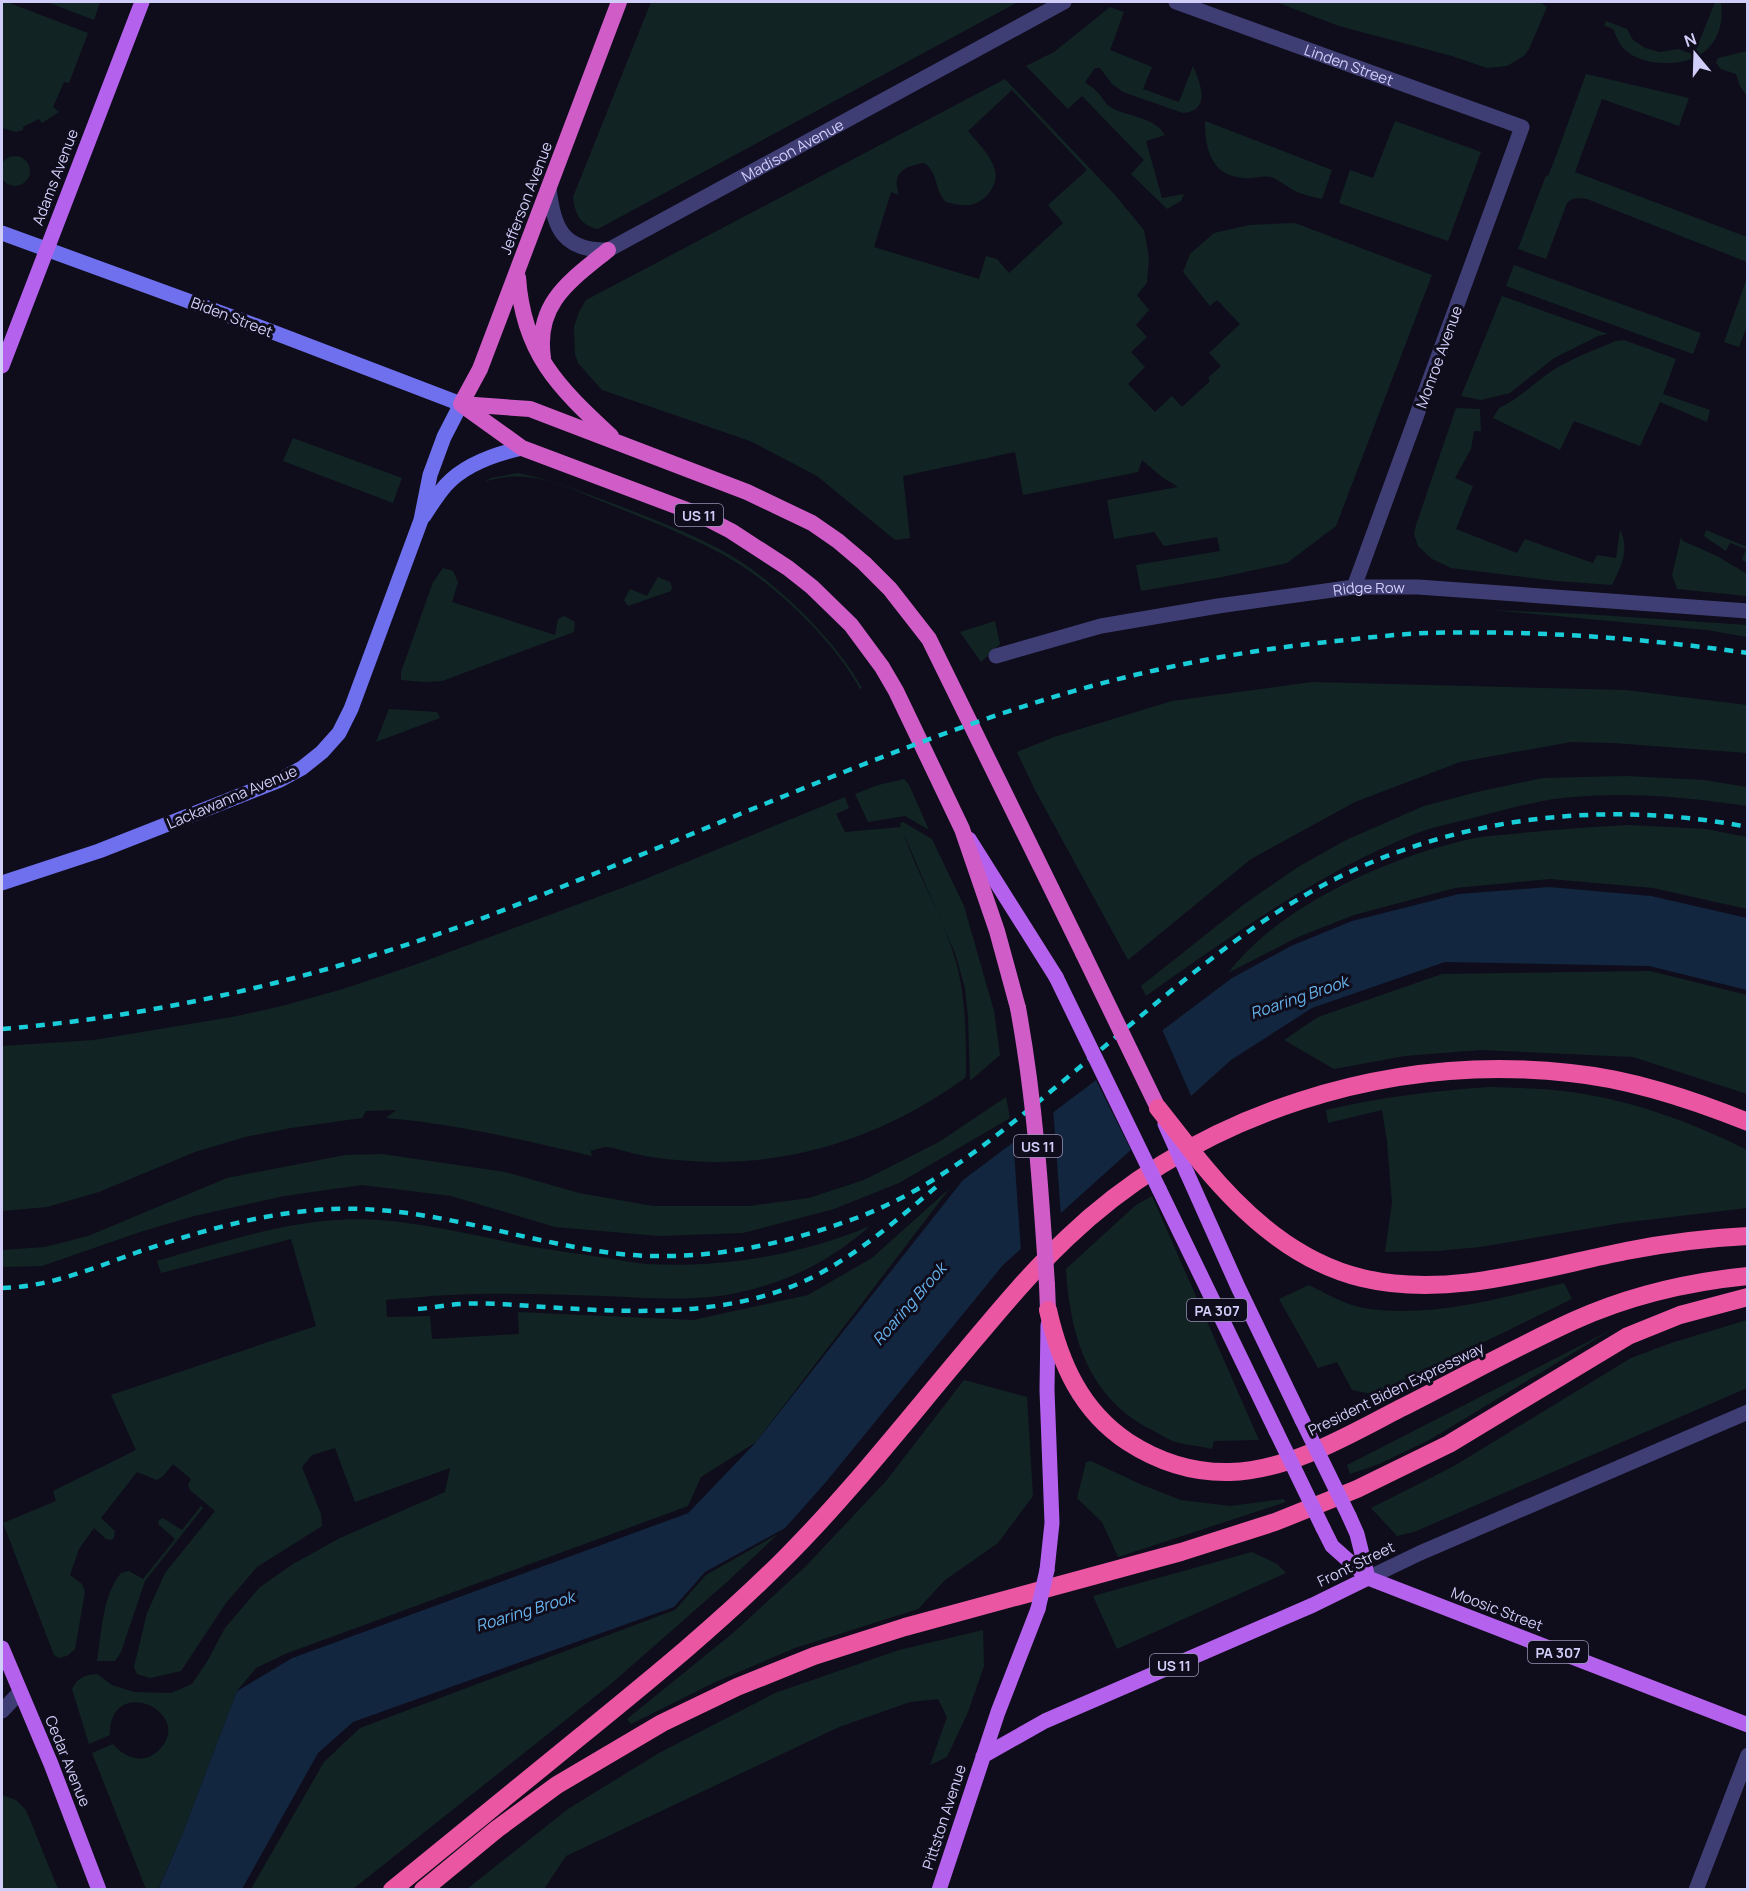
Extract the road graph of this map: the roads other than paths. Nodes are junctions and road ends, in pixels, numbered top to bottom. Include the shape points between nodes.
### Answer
1 (142, 2) edge
2 (620, 2) edge
3 (1064, 2) edge
4 (1176, 2) edge
5 (1522, 127) joint
6 (549, 187) junction
7 (2, 233) edge
8 (48, 249) junction
9 (608, 250) junction
10 (518, 271) junction
11 (544, 364) junction
12 (2, 366) edge
13 (461, 404) junction
14 (618, 443) junction
15 (522, 448) junction
16 (421, 520) junction
17 (1354, 586) junction
18 (1748, 611) edge
19 (996, 656) dead end
20 (962, 829) junction
21 (2, 883) edge
22 (1158, 1108) joint
23 (1748, 1122) edge
24 (1194, 1169) junction
25 (1748, 1236) edge
26 (1748, 1276) edge
27 (1748, 1297) edge
28 (1048, 1310) junction
29 (1748, 1412) edge
30 (1368, 1578) junction
31 (2, 1648) edge
32 (20, 1692) junction
33 (2, 1711) edge
34 (1748, 1725) edge
35 (1748, 1755) edge
36 (983, 1756) junction
37 (99, 1890) edge
38 (392, 1890) edge
39 (423, 1890) edge
40 (939, 1890) edge
41 (1696, 1890) edge

1 - 8 main road, Adams Avenue
2 - 6 highway, Jefferson Avenue / US 11
3 - 9 street, Madison Avenue
4 - 5 street, Linden Street
5 - 17 street, Monroe Avenue
6 - 9 street via 554,217 569,241 579,248
6 - 10 highway, Jefferson Avenue / US 11
7 - 8 main road, Biden Street
8 - 12 main road, Adams Avenue
8 - 13 main road, Biden Street
9 - 11 highway via 557,295 547,311 541,344
10 - 11 highway, US 11 via 525,322
10 - 13 highway, Jefferson Avenue / US 11 via 480,369
11 - 14 highway, US 11 via 573,401
13 - 14 highway via 530,409
13 - 15 highway, US 11
13 - 16 main road, Lackawanna Avenue via 430,475
14 - 22 highway, US 11, bridge via 747,492 812,523 838,541 890,589 929,639 944,666
15 - 16 main road, Lackawanna Avenue via 480,461 458,475
15 - 20 highway, US 11 via 700,515 761,549 812,587 851,626 882,667
16 - 21 main road, Lackawanna Avenue via 351,709 339,733 322,752 280,780 99,851
17 - 18 street, Ridge Row via 1418,587
17 - 19 street, Ridge Row via 1101,626
20 - 28 highway, President Biden Expressway / US 11, bridge via 1018,1008 1035,1118
20 - 30 main road, PA 307, bridge via 1056,976 1332,1546
22 - 24 highway, bridge
23 - 38 highway via 1691,1101 1610,1079 1491,1069 1408,1076 1332,1091 1258,1115 1195,1146 1129,1187 1067,1237 1009,1299 827,1513 744,1598 662,1671
24 - 25 highway via 1286,1244 1338,1271 1393,1283 1497,1278 1629,1250
24 - 30 main road, bridge via 1238,1287 1357,1534
26 - 28 highway, President Biden Expressway via 1682,1286 1607,1307 1539,1337 1336,1441 1282,1462 1232,1472 1162,1461 1119,1436 1085,1402 1073,1383 1056,1343
27 - 39 highway via 1680,1315 1629,1336 1449,1444 1318,1506 1192,1549 905,1627 814,1656 727,1691 662,1723 557,1785
28 - 36 main road, US 11, bridge via 1052,1506 1047,1570 1038,1610
29 - 30 street, Front Street
30 - 34 main road, Moosic Street / PA 307
30 - 36 main road, Front Street / US 11 via 1045,1721
31 - 32 main road, Cedar Avenue
32 - 33 street
32 - 37 main road, Cedar Avenue
35 - 41 street
36 - 40 main road, Pittston Avenue / US 11

